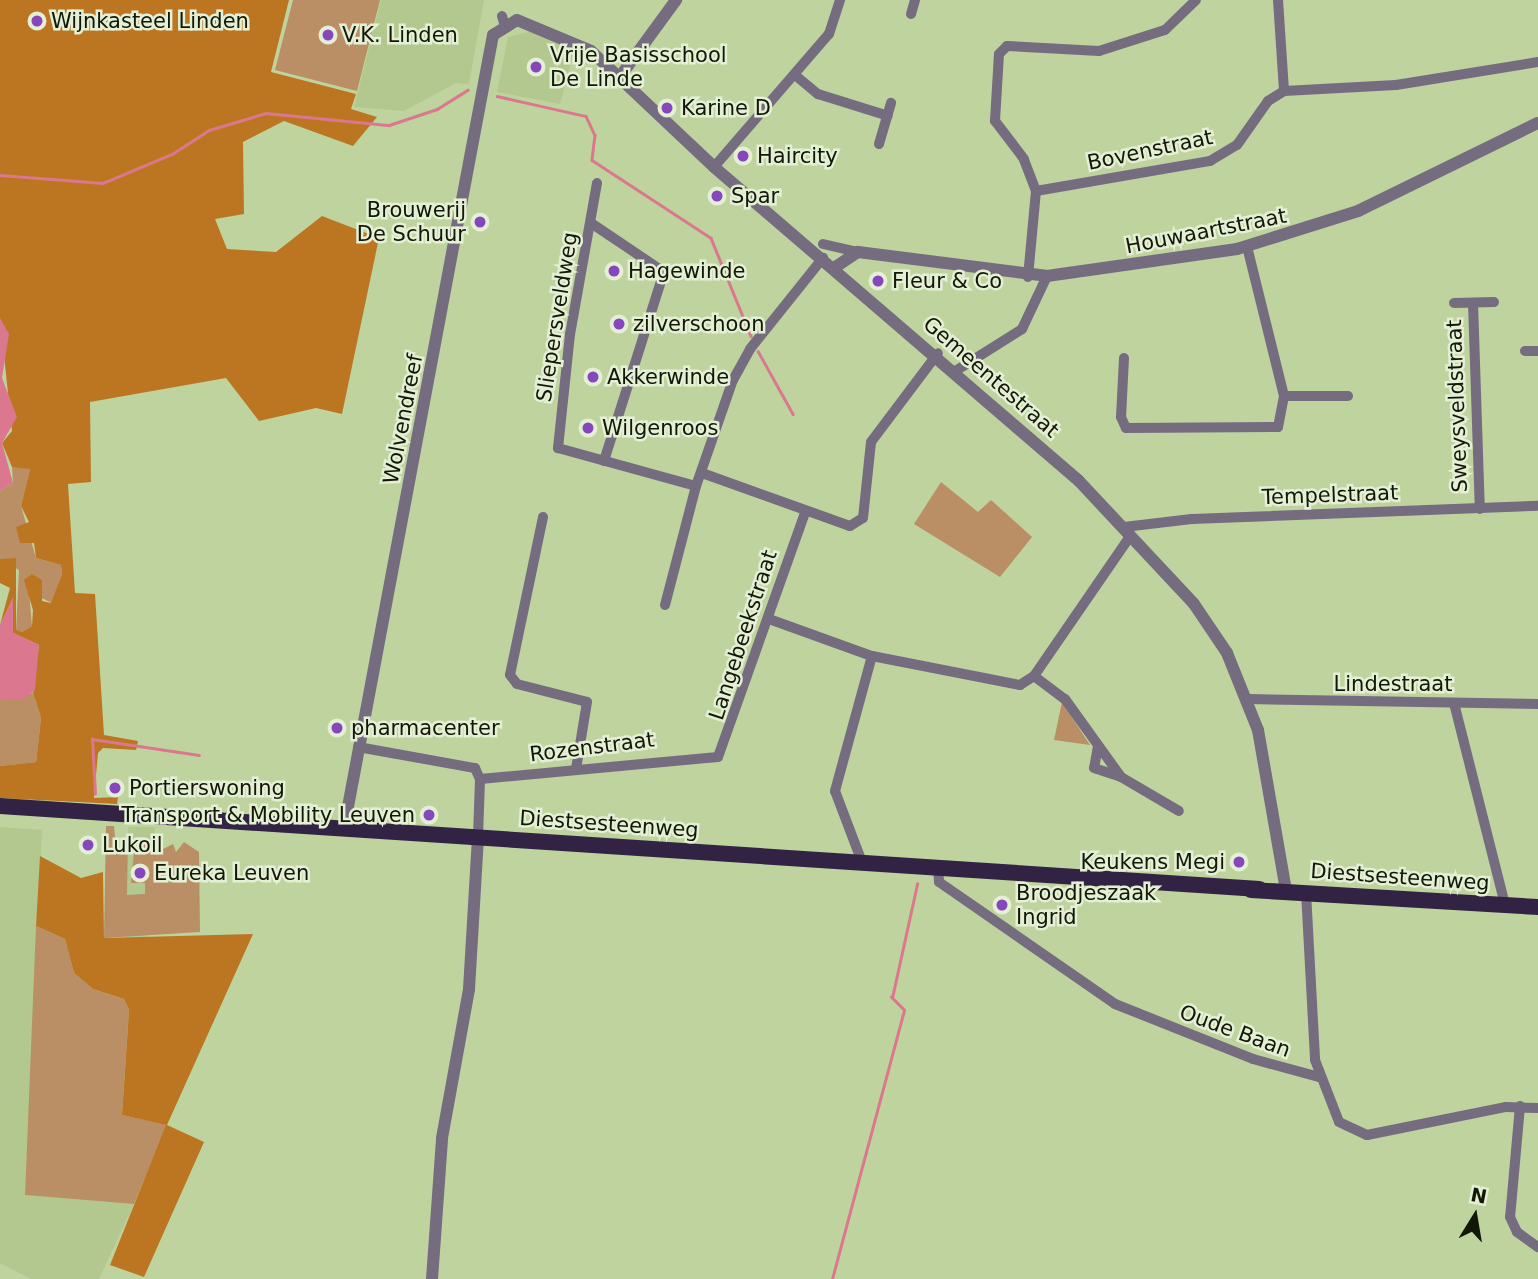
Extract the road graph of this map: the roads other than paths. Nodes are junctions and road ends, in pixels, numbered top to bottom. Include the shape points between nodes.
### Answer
1 (676, 0) edge
2 (840, 0) edge
3 (915, 0) edge
4 (1196, 0) edge
5 (1278, 0) edge
6 (911, 14) dead end
7 (503, 19) joint
8 (1538, 62) edge
9 (795, 75) junction
10 (619, 78) junction
11 (1284, 91) junction
12 (891, 103) dead end
13 (888, 116) junction
14 (1538, 123) edge
15 (878, 144) dead end
16 (714, 167) junction
17 (597, 183) dead end
18 (1036, 191) junction
19 (591, 223) junction
20 (823, 244) dead end
21 (1247, 247) junction
22 (858, 252) junction
23 (823, 258) junction
24 (834, 268) junction
25 (1047, 276) junction
26 (1028, 277) junction
27 (1494, 302) dead end
28 (1454, 303) dead end
29 (1473, 303) junction
30 (1525, 351) dead end
31 (1538, 351) edge
32 (937, 353) junction
33 (1124, 358) dead end
34 (957, 370) junction
35 (1284, 396) junction
36 (1348, 396) dead end
37 (604, 461) junction
38 (702, 473) junction
39 (696, 486) junction
40 (1538, 506) edge
41 (1480, 509) junction
42 (805, 512) junction
43 (543, 517) dead end
44 (1128, 531) junction
45 (665, 605) dead end
46 (769, 619) junction
47 (872, 656) junction
48 (1034, 676) junction
49 (1248, 699) junction
50 (1454, 703) junction
51 (1538, 704) edge
52 (358, 747) junction
53 (708, 761) joint
54 (576, 769) junction
55 (480, 779) junction
56 (0, 806) edge
57 (1179, 811) dead end
58 (344, 828) junction
59 (478, 837) junction
60 (862, 862) junction
61 (938, 867) junction
62 (1286, 890) junction
63 (1306, 892) junction
64 (1505, 904) junction
65 (1538, 907) edge
66 (1319, 1077) junction
67 (1520, 1106) junction
68 (1538, 1108) edge
69 (1538, 1247) edge
70 (432, 1279) edge

1 - 10 street
2 - 9 street via 829,34
3 - 6 street
4 - 18 street via 1165,30 1099,51 1007,46 999,54 995,121 1024,159
5 - 11 street
7 - 10 street, Gemeentestraat via 570,37
7 - 52 street, Wolvendreef via 493,35 484,80 482,119
8 - 11 street via 1396,85
9 - 13 street via 818,94
9 - 16 street
10 - 16 street, Gemeentestraat
11 - 18 street, Bovenstraat via 1268,101 1237,145 1210,161
12 - 13 street
13 - 15 street
14 - 21 street, Houwaartstraat via 1357,211
16 - 23 street, Gemeentestraat
17 - 19 street
18 - 26 street
19 - 37 street, Sliepersveldweg via 570,334 558,448
19 - 37 street, Sliepersveldweg via 661,270 662,278
20 - 22 street, Houwaartstraat
21 - 25 street, Houwaartstraat
21 - 35 street
22 - 24 street
22 - 26 street, Houwaartstraat
23 - 24 street, Gemeentestraat
23 - 38 street via 750,349
24 - 32 street, Gemeentestraat
25 - 26 street, Houwaartstraat
25 - 34 street via 1022,329
27 - 29 street, Sweysveldstraat
28 - 29 street, Sweysveldstraat
29 - 41 street, Sweysveldstraat
30 - 31 street
32 - 34 street, Gemeentestraat
32 - 42 street via 871,442 863,518 850,526
33 - 35 street via 1121,417 1126,428 1273,429 1282,420
34 - 44 street, Gemeentestraat
35 - 36 street
37 - 39 street
38 - 39 street
38 - 42 street
39 - 45 street
40 - 41 street, Tempelstraat
41 - 44 street, Tempelstraat via 1192,519
42 - 46 street, Langebeekstraat
43 - 54 street via 510,675 517,684 587,702
44 - 48 street
44 - 49 street, Gemeentestraat via 1211,626
46 - 47 street
46 - 53 street, Langebeekstraat via 725,749
47 - 48 street via 1020,685
47 - 60 street via 835,791
48 - 57 street via 1065,699 1121,777
49 - 50 street, Lindestraat
49 - 62 street, Gemeentestraat via 1270,774
50 - 51 street, Lindestraat
50 - 64 street
52 - 55 street via 475,768
52 - 58 street, Wolvendreef
53 - 54 street, Rozenstraat via 674,757
54 - 55 street, Rozenstraat
55 - 59 street
56 - 58 main road, Diestsesteenweg
58 - 59 main road, Diestsesteenweg
59 - 60 main road, Diestsesteenweg
59 - 70 street via 469,989 442,1138
60 - 61 main road, Diestsesteenweg
61 - 62 main road, Diestsesteenweg
61 - 66 street, Oude Baan via 939,883 1115,1004 1253,1059
62 - 63 main road, Diestsesteenweg
63 - 64 main road, Diestsesteenweg
63 - 66 street
64 - 65 main road, Diestsesteenweg
66 - 67 street via 1339,1122 1367,1135
67 - 68 street
67 - 69 street via 1509,1207 1517,1232

